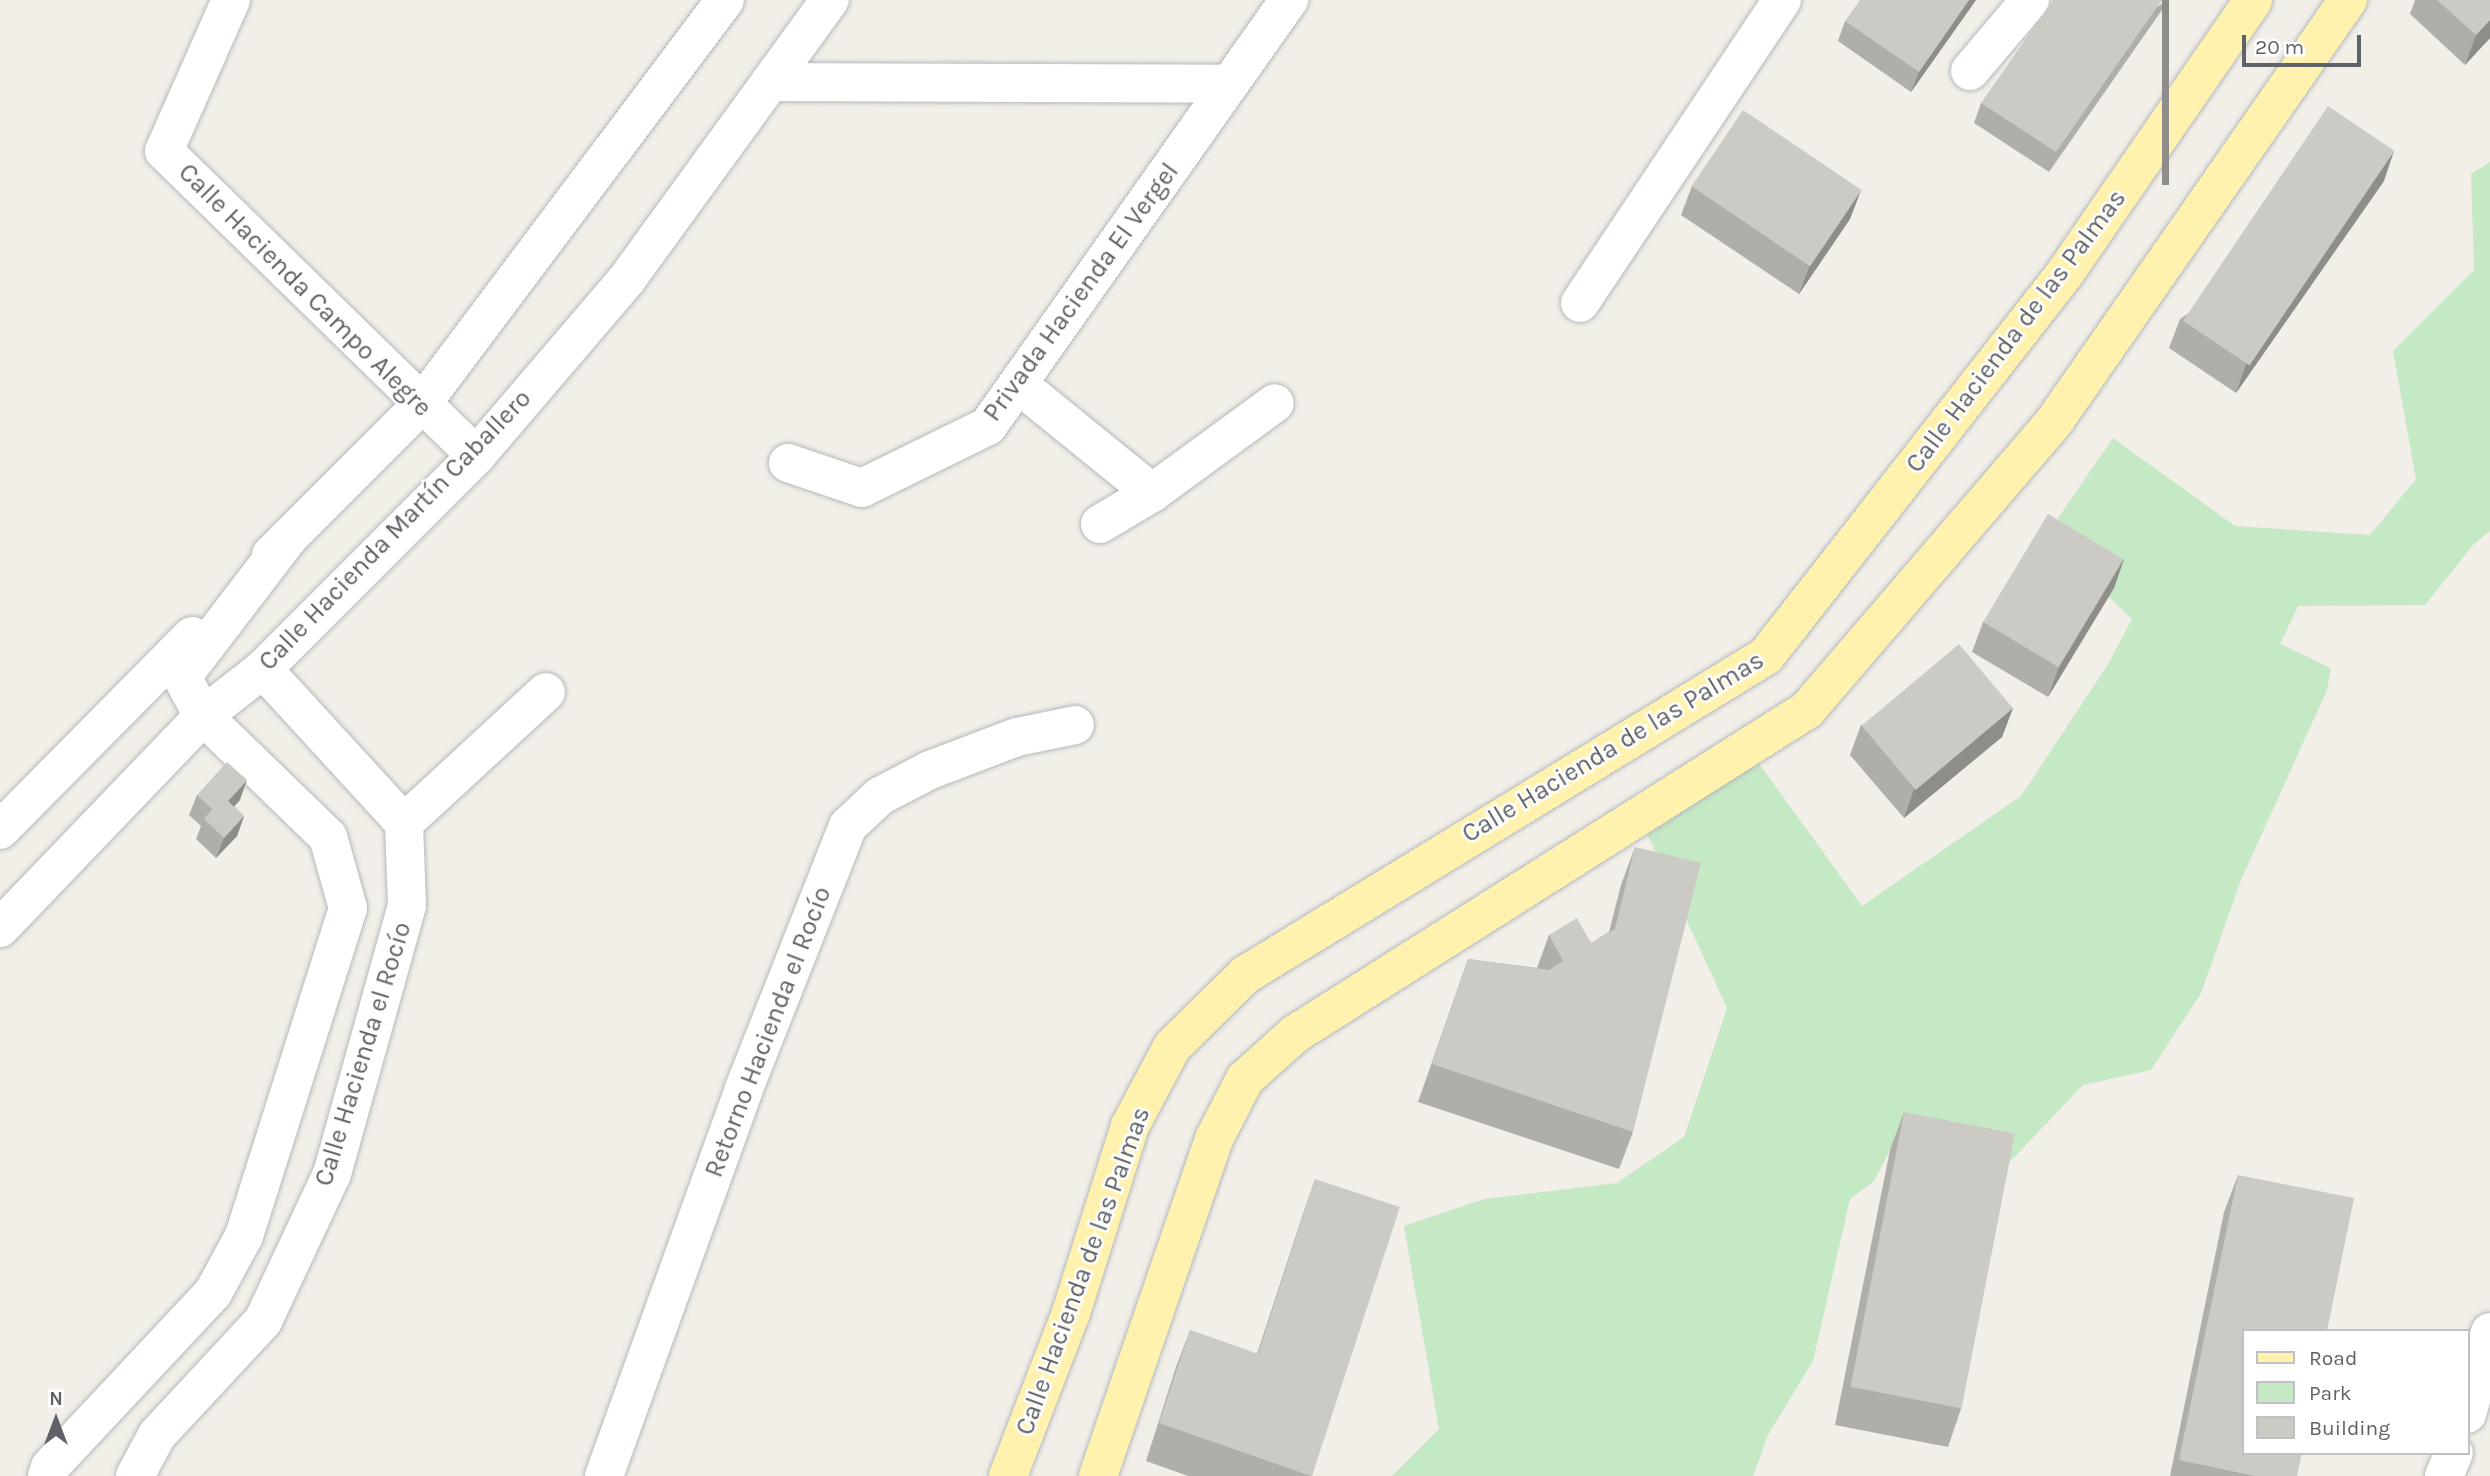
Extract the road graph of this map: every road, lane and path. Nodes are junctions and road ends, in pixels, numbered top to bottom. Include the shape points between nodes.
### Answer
1 (231, 0) edge
2 (725, 0) edge
3 (830, 0) edge
4 (1289, 0) edge
5 (1782, 0) edge
6 (2029, 0) edge
7 (2253, 0) edge
8 (2348, 0) edge
9 (1970, 71) dead end
10 (770, 82) junction
11 (1229, 84) junction
12 (1580, 303) dead end
13 (1018, 384) junction
14 (1275, 403) dead end
15 (421, 405) junction
16 (476, 456) junction
17 (788, 463) dead end
18 (1152, 493) junction
19 (1100, 524) dead end
20 (289, 537) junction
21 (263, 669) junction
22 (546, 692) dead end
23 (203, 716) junction
24 (1075, 725) dead end
25 (404, 823) junction
26 (0, 830) edge
27 (0, 928) edge
28 (2490, 1332) edge
29 (2469, 1407) edge
30 (2453, 1455) edge
31 (47, 1476) edge
32 (135, 1476) edge
33 (604, 1476) edge
34 (1008, 1476) edge
35 (1098, 1476) edge
36 (2444, 1476) edge

1 - 15 street, Calle Hacienda Campo Alegre via 164,151
2 - 15 street
3 - 10 street, Calle Hacienda Martín Caballero
4 - 11 street, Privada Hacienda El Vergel
5 - 12 street
6 - 9 street
7 - 34 main road, Calle Hacienda de las Palmas via 2065,273 1766,656 1245,975 1172,1046 1130,1126 1071,1313
8 - 35 main road via 2056,419 1807,710 1295,1034 1244,1079 1214,1139
10 - 11 street
10 - 16 street, Calle Hacienda Martín Caballero via 627,279
11 - 13 street, Privada Hacienda El Vergel
13 - 17 street, Privada Hacienda El Vergel via 988,426 862,488
13 - 18 street
14 - 18 street
15 - 16 street, Calle Hacienda Campo Alegre
15 - 20 street
16 - 21 street, Calle Hacienda Martín Caballero
18 - 19 street
20 - 23 street via 182,677
20 - 26 street
21 - 23 street, Calle Hacienda Martín Caballero
21 - 25 street
22 - 25 street
23 - 27 street, Calle Hacienda Martín Caballero
23 - 31 street via 328,836 348,908 244,1236 213,1293 50,1467
24 - 33 street, Retorno Hacienda el Rocío via 1017,737 930,770 880,796 848,826 743,1091
25 - 32 street, Calle Hacienda el Rocío via 407,905 332,1174 263,1321 157,1435
28 - 29 street
30 - 36 street

